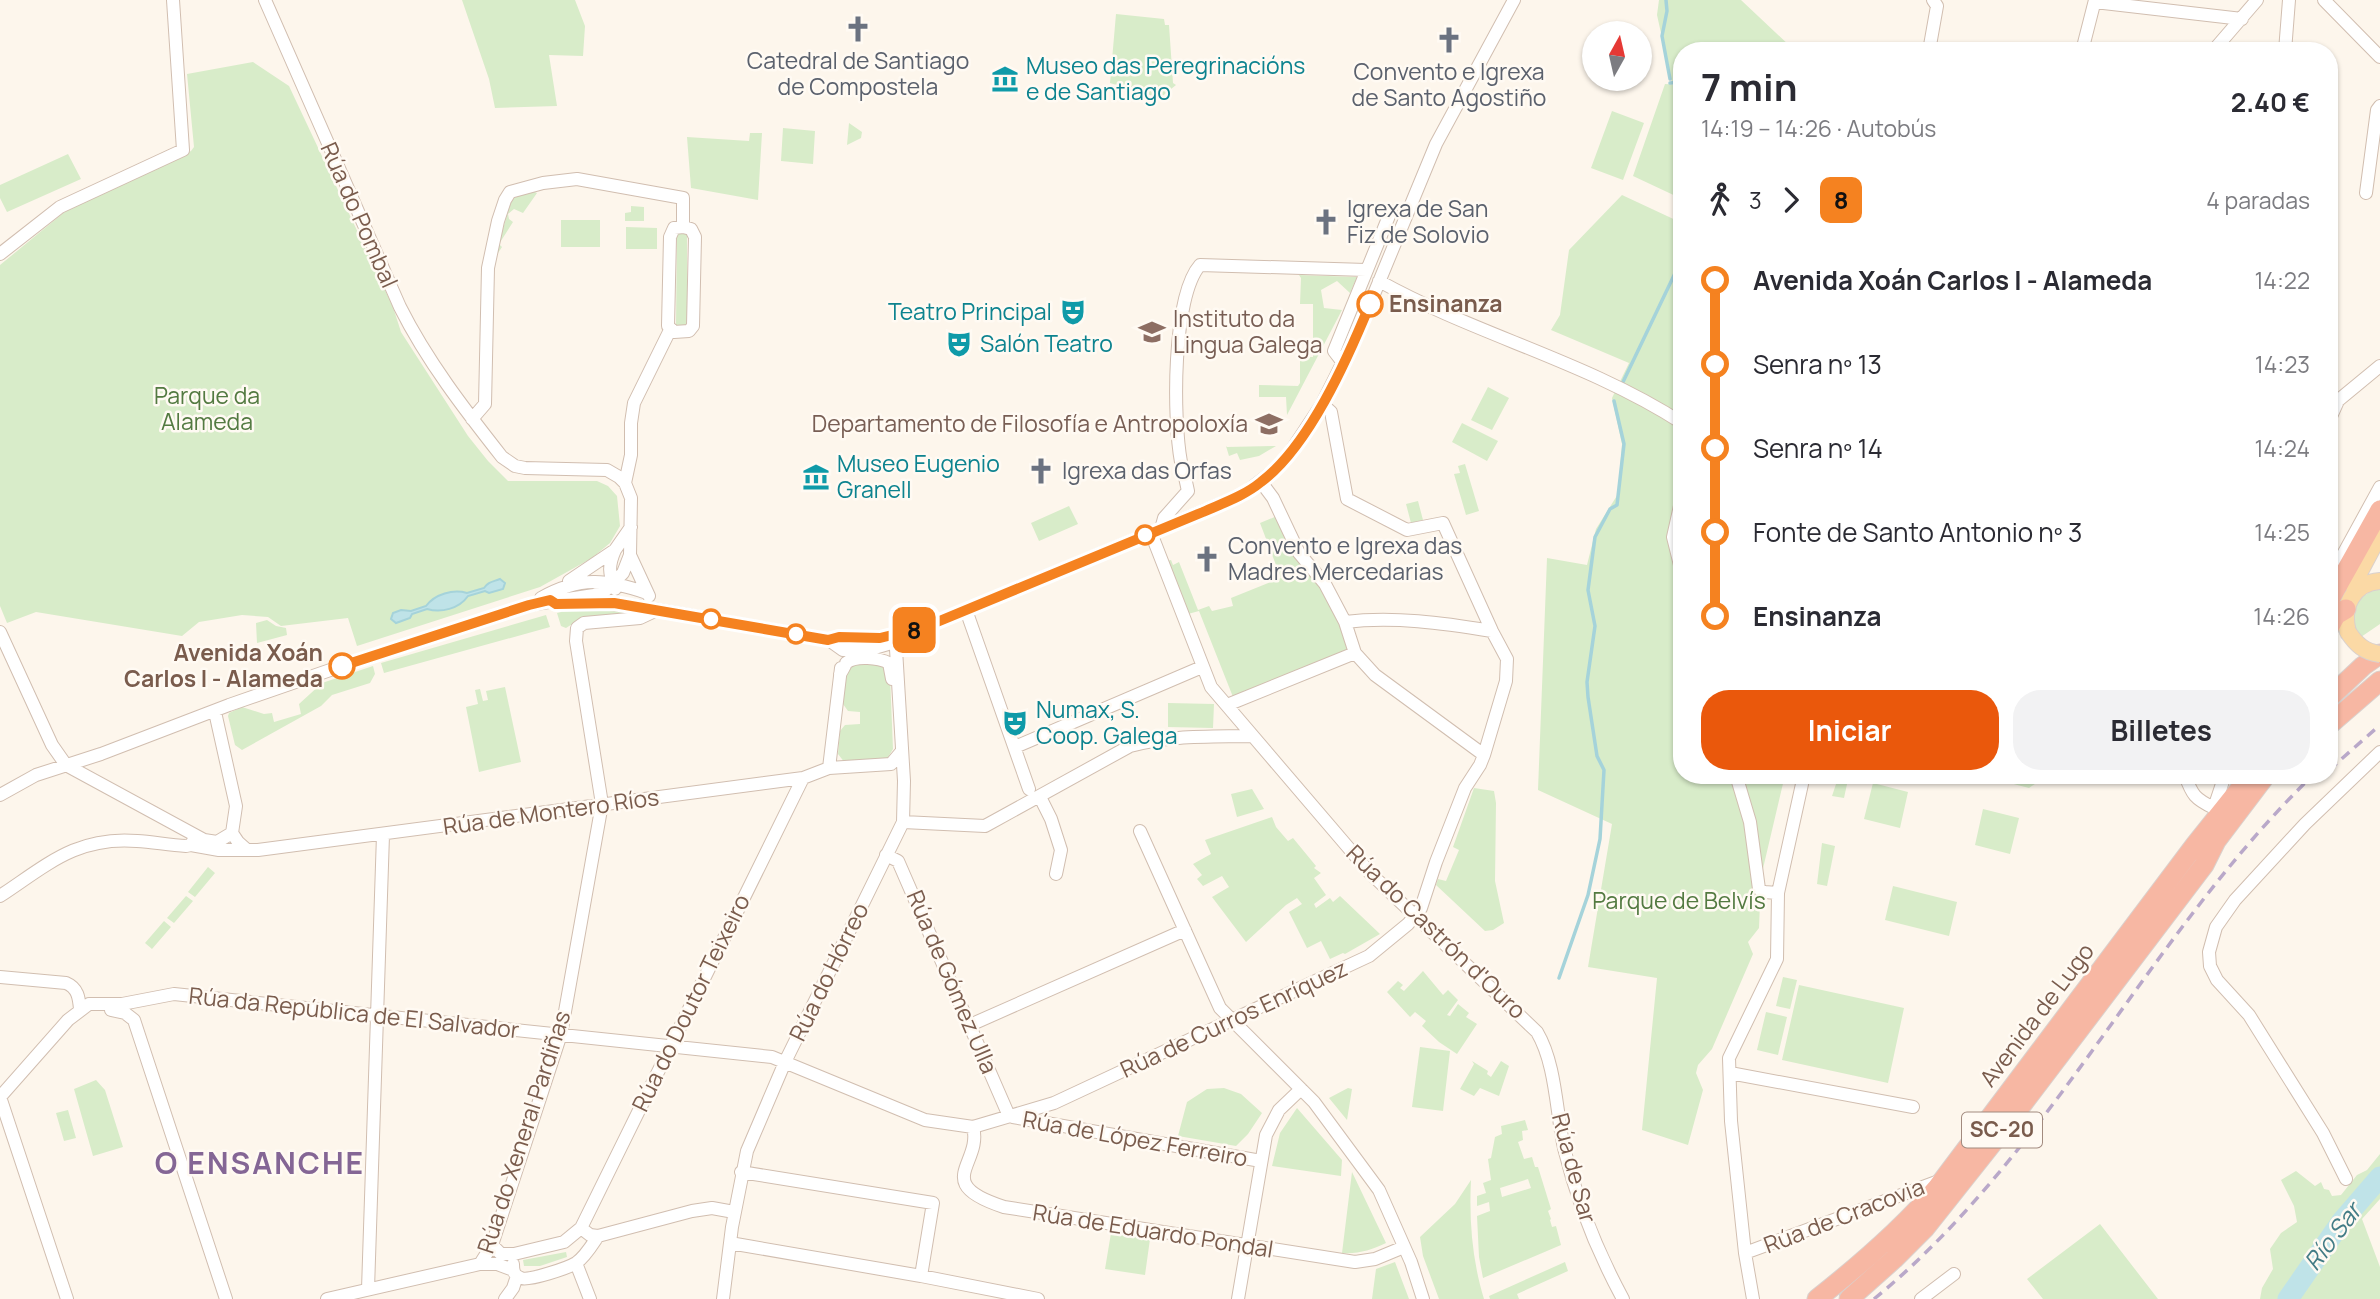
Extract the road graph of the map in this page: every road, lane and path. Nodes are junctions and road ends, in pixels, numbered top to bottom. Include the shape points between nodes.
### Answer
1 (173, 0) edge
2 (265, 0) edge
3 (1514, 0) edge
4 (1933, 0) edge
5 (2256, 0) edge
6 (2289, 0) edge
7 (2324, 0) edge
8 (2095, 1) edge
9 (2242, 19) junction
10 (1931, 42) edge
11 (2084, 42) edge
12 (2221, 42) edge
13 (2286, 42) edge
14 (2380, 57) edge
15 (2380, 106) edge
16 (2366, 193) dead end
17 (1391, 211) dead end
18 (683, 227) junction
19 (0, 254) edge
20 (1366, 270) junction
21 (1379, 281) junction
22 (670, 330) junction
23 (1344, 365) junction
24 (2380, 366) edge
25 (2338, 400) edge
26 (1322, 404) junction
27 (1673, 417) edge
28 (472, 419) junction
29 (1261, 482) junction
30 (625, 483) junction
31 (2380, 488) edge
32 (2380, 510) edge
33 (631, 527) junction
34 (1156, 531) junction
35 (2380, 534) edge
36 (615, 550) junction
37 (630, 555) junction
38 (2338, 564) edge
39 (2380, 581) edge
40 (613, 583) junction
41 (561, 588) junction
42 (648, 593) junction
43 (550, 600) junction
44 (2343, 601) edge
45 (529, 605) junction
46 (629, 605) junction
47 (657, 610) junction
48 (966, 610) junction
49 (1345, 622) junction
50 (2338, 630) edge
51 (1492, 631) junction
52 (0, 632) edge
53 (2380, 638) edge
54 (828, 640) junction
55 (889, 641) junction
56 (843, 650) junction
57 (1355, 653) junction
58 (2380, 654) edge
59 (6, 658) edge
60 (1202, 667) junction
61 (840, 674) junction
62 (2338, 674) edge
63 (2380, 681) edge
64 (2338, 690) edge
65 (1227, 705) junction
66 (215, 712) junction
67 (2338, 717) edge
68 (1252, 736) junction
69 (1015, 747) junction
70 (902, 750) junction
71 (2380, 752) edge
72 (1484, 755) junction
73 (66, 765) junction
74 (829, 768) junction
75 (803, 779) junction
76 (1739, 784) edge
77 (1802, 784) edge
78 (2188, 784) edge
79 (2222, 784) edge
80 (2229, 784) edge
81 (2244, 784) edge
82 (2259, 784) edge
83 (2275, 784) edge
84 (1029, 789) dead end
85 (0, 795) edge
86 (1040, 797) junction
87 (602, 804) junction
88 (2214, 808) junction
89 (903, 822) junction
90 (1140, 831) dead end
91 (232, 833) junction
92 (2204, 834) junction
93 (383, 835) junction
94 (193, 840) junction
95 (247, 850) junction
96 (886, 855) junction
97 (2204, 865) junction
98 (1056, 874) dead end
99 (1778, 893) junction
100 (0, 896) edge
101 (1416, 917) junction
102 (1185, 930) junction
103 (0, 977) edge
104 (81, 1009) junction
105 (376, 1016) junction
106 (1232, 1021) junction
107 (970, 1024) junction
108 (1537, 1032) joint
109 (561, 1034) junction
110 (669, 1046) junction
111 (785, 1062) junction
112 (1730, 1073) junction
113 (1301, 1089) junction
114 (0, 1097) edge
115 (1043, 1107) junction
116 (1913, 1107) dead end
117 (1009, 1116) junction
118 (1043, 1123) junction
119 (973, 1127) junction
120 (1261, 1161) junction
121 (741, 1172) junction
122 (1944, 1179) junction
123 (2346, 1179) dead end
124 (734, 1212) junction
125 (581, 1228) junction
126 (598, 1236) junction
127 (730, 1243) junction
128 (492, 1245) junction
129 (1247, 1246) junction
130 (1404, 1247) junction
131 (1745, 1253) junction
132 (514, 1254) junction
133 (576, 1263) junction
134 (480, 1264) junction
135 (515, 1273) junction
136 (1954, 1274) dead end
137 (921, 1276) junction
138 (368, 1289) junction
139 (67, 1299) edge
140 (226, 1299) edge
141 (327, 1299) edge
142 (505, 1299) edge
143 (590, 1299) edge
144 (723, 1299) edge
145 (1038, 1299) edge
146 (1238, 1299) edge
147 (1423, 1299) edge
148 (1623, 1299) edge
149 (1753, 1299) edge
150 (1817, 1299) edge
151 (1849, 1299) edge
152 (1921, 1299) edge

1 - 19 street via 181,152 60,207
2 - 28 street, Rúa do Pombal via 408,324
3 - 21 street via 1436,144
4 - 10 street via 1937,6
5 - 9 street
6 - 13 street
7 - 14 street
8 - 9 street
8 - 11 street
9 - 12 street
15 - 16 street
17 - 20 street
18 - 22 street via 674,229 670,237
18 - 22 street via 691,229 695,237 693,326 689,331
18 - 28 street via 684,198 577,179 510,192 491,244 488,268 485,404
20 - 23 street via 1334,351
20 - 34 street via 1200,265 1178,340 1177,396 1188,491
21 - 23 street
21 - 27 street via 1645,399
22 - 30 street via 634,403
23 - 26 street
24 - 25 street
26 - 29 street via 1289,454
26 - 51 street via 1331,412 1347,499 1407,530 1443,523
28 - 30 street, Rúa do Pombal via 502,457 515,466 607,470
29 - 34 street
29 - 49 street via 1299,553 1325,584
30 - 33 street via 631,498
31 - 38 street
32 - 44 highway
33 - 36 street
33 - 37 street
34 - 48 street
34 - 60 street, Rúa do Castrón d'Ouro
35 - 44 main road
36 - 40 street via 609,568
36 - 41 street
37 - 40 street
37 - 42 street
39 - 44 main road via 2366,584
40 - 41 street via 586,581
40 - 42 street
40 - 43 street via 601,593
40 - 46 street
41 - 45 street
42 - 47 street
43 - 45 street
43 - 46 street via 556,604
45 - 66 street
46 - 47 street
47 - 54 street
47 - 87 street, Rúa do Xeneral Pardiñas via 645,617 584,623 577,628
48 - 55 street
48 - 69 street
49 - 51 street via 1370,619
49 - 57 street
50 - 58 main road, bridge via 2364,650
51 - 72 street via 1507,659 1506,681
52 - 59 street
53 - 62 highway
54 - 55 street
54 - 56 street
55 - 56 street via 871,649
55 - 56 street via 852,644
55 - 70 street, Rúa do Hórreo
56 - 61 street
57 - 65 street
57 - 72 street via 1376,675
58 - 64 highway
59 - 73 street
60 - 65 street, Rúa do Castrón d'Ouro
60 - 69 street
61 - 70 street via 854,659 889,663 895,744
61 - 74 street
63 - 67 highway
65 - 68 street, Rúa do Castrón d'Ouro
66 - 73 street
66 - 91 street via 236,806
68 - 86 street via 1189,737 1130,746
68 - 101 street, Rúa do Castrón d'Ouro via 1370,873
69 - 84 street
70 - 74 street, Rúa de Montero Ríos via 891,764
70 - 89 street, Rúa do Hórreo
71 - 123 street via 2235,900 2216,927 2209,952 2217,980 2249,1015 2323,1133
72 - 101 street via 1465,788
73 - 85 street
73 - 94 street, Rúa de Montero Ríos
74 - 75 street, Rúa de Montero Ríos
75 - 87 street, Rúa de Montero Ríos
75 - 110 street, Rúa do Doutor Teixeiro
76 - 99 street via 1759,889
77 - 99 street
78 - 88 street via 2199,801
79 - 88 street
80 - 88 highway
81 - 92 highway, Avenida de Lugo / SC-20
82 - 97 highway, Avenida de Lugo / SC-20 via 2216,841
83 - 97 highway
86 - 89 street via 985,826
86 - 98 street via 1061,850
87 - 93 street, Rúa de Montero Ríos
87 - 109 street, Rúa do Xeneral Pardiñas
88 - 92 highway via 2204,824
89 - 96 street, Rúa do Hórreo
90 - 102 street
91 - 94 street via 217,842
91 - 95 street
92 - 122 highway, Avenida de Lugo / SC-20
93 - 95 street, Rúa de Montero Ríos
93 - 105 street
94 - 95 street, Rúa de Montero Ríos via 219,850
94 - 100 street via 177,845 134,840 77,847
96 - 107 street, Rúa de Gómez Ulla via 898,861
96 - 111 street, Rúa do Hórreo
97 - 151 highway, Avenida de Lugo / SC-20 via 1925,1227
99 - 112 street via 1777,959 1729,1058
101 - 106 street, Rúa de Curros Enríquez via 1357,963
101 - 108 street, Rúa do Castrón d'Ouro
102 - 106 street via 1220,1008
102 - 107 street
103 - 104 street via 70,985
104 - 105 street, Rúa da República de El Salvador via 89,1004 122,1004 174,994
104 - 114 street
104 - 140 street via 114,1010 131,1016
105 - 109 street, Rúa da República de El Salvador
105 - 138 street
106 - 113 street
106 - 115 street, Rúa de Curros Enríquez
107 - 117 street, Rúa de Gómez Ulla
108 - 148 street, Rúa de Sar via 1548,1056 1564,1147 1581,1205
109 - 110 street, Rúa da República de El Salvador
109 - 128 street, Rúa do Xeneral Pardiñas
110 - 111 street, Rúa da República de El Salvador
110 - 125 street, Rúa do Doutor Teixeiro
111 - 119 street, Rúa da República de El Salvador via 925,1120
111 - 121 street, Rúa do Hórreo
112 - 116 street
112 - 131 street
113 - 120 street via 1274,1117
113 - 130 street via 1379,1190
114 - 139 street
115 - 117 street, Rúa de Curros Enríquez
115 - 118 street
117 - 118 street, Rúa de López Ferreiro
117 - 119 street, Rúa de Curros Enríquez
118 - 120 street, Rúa de López Ferreiro
119 - 129 street, Rúa de Eduardo Pondal via 976,1136 964,1180 971,1191 991,1203
120 - 129 street
121 - 124 street, Rúa do Hórreo
121 - 137 street via 933,1203
122 - 131 street, Rúa de Cracovia
122 - 150 highway, Avenida de Lugo / SC-20 via 1891,1237
124 - 126 street via 702,1209
124 - 127 street, Rúa do Hórreo
125 - 126 street
125 - 132 street via 564,1242
126 - 133 street
127 - 137 street
127 - 144 street, Rúa do Hórreo
128 - 132 street via 501,1254
128 - 134 street, Rúa do Xeneral Pardiñas
129 - 130 street, Rúa de Eduardo Pondal via 1355,1262
129 - 146 street
130 - 147 street
131 - 149 street
132 - 135 street
133 - 135 street via 523,1279
133 - 143 street
134 - 135 street via 497,1264
134 - 138 street
135 - 142 street via 513,1288
136 - 152 street
137 - 145 street
138 - 141 street

